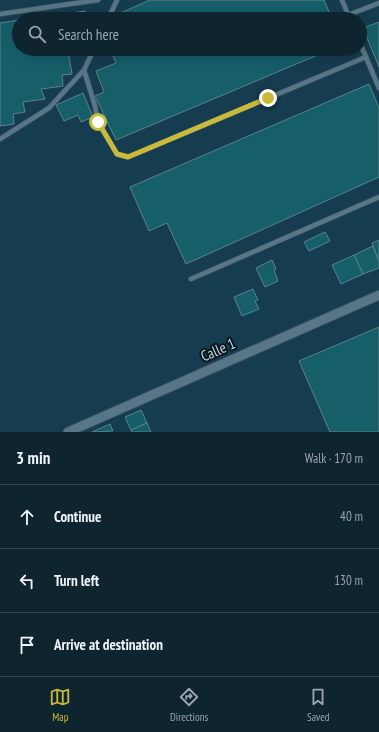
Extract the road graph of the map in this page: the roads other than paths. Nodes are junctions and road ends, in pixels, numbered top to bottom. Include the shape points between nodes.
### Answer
1 (98, 0) edge
2 (117, 0) edge
3 (342, 0) edge
4 (77, 2) edge
5 (379, 2) edge
6 (12, 12) edge
7 (13, 12) edge
8 (111, 12) edge
9 (347, 12) edge
10 (359, 12) edge
11 (0, 14) edge
12 (91, 56) edge
13 (366, 57) joint
14 (84, 70) junction
15 (379, 88) edge
16 (0, 139) edge
17 (379, 197) edge
18 (191, 279) dead end
19 (379, 295) edge
20 (68, 432) edge

1 - 4 lane
2 - 8 lane
3 - 9 lane
4 - 7 lane
5 - 10 lane
6 - 11 lane
12 - 14 lane
13 - 14 lane via 128,157 117,154 98,122
13 - 15 lane
14 - 16 lane via 49,108
17 - 18 lane
19 - 20 street, Calle 1

